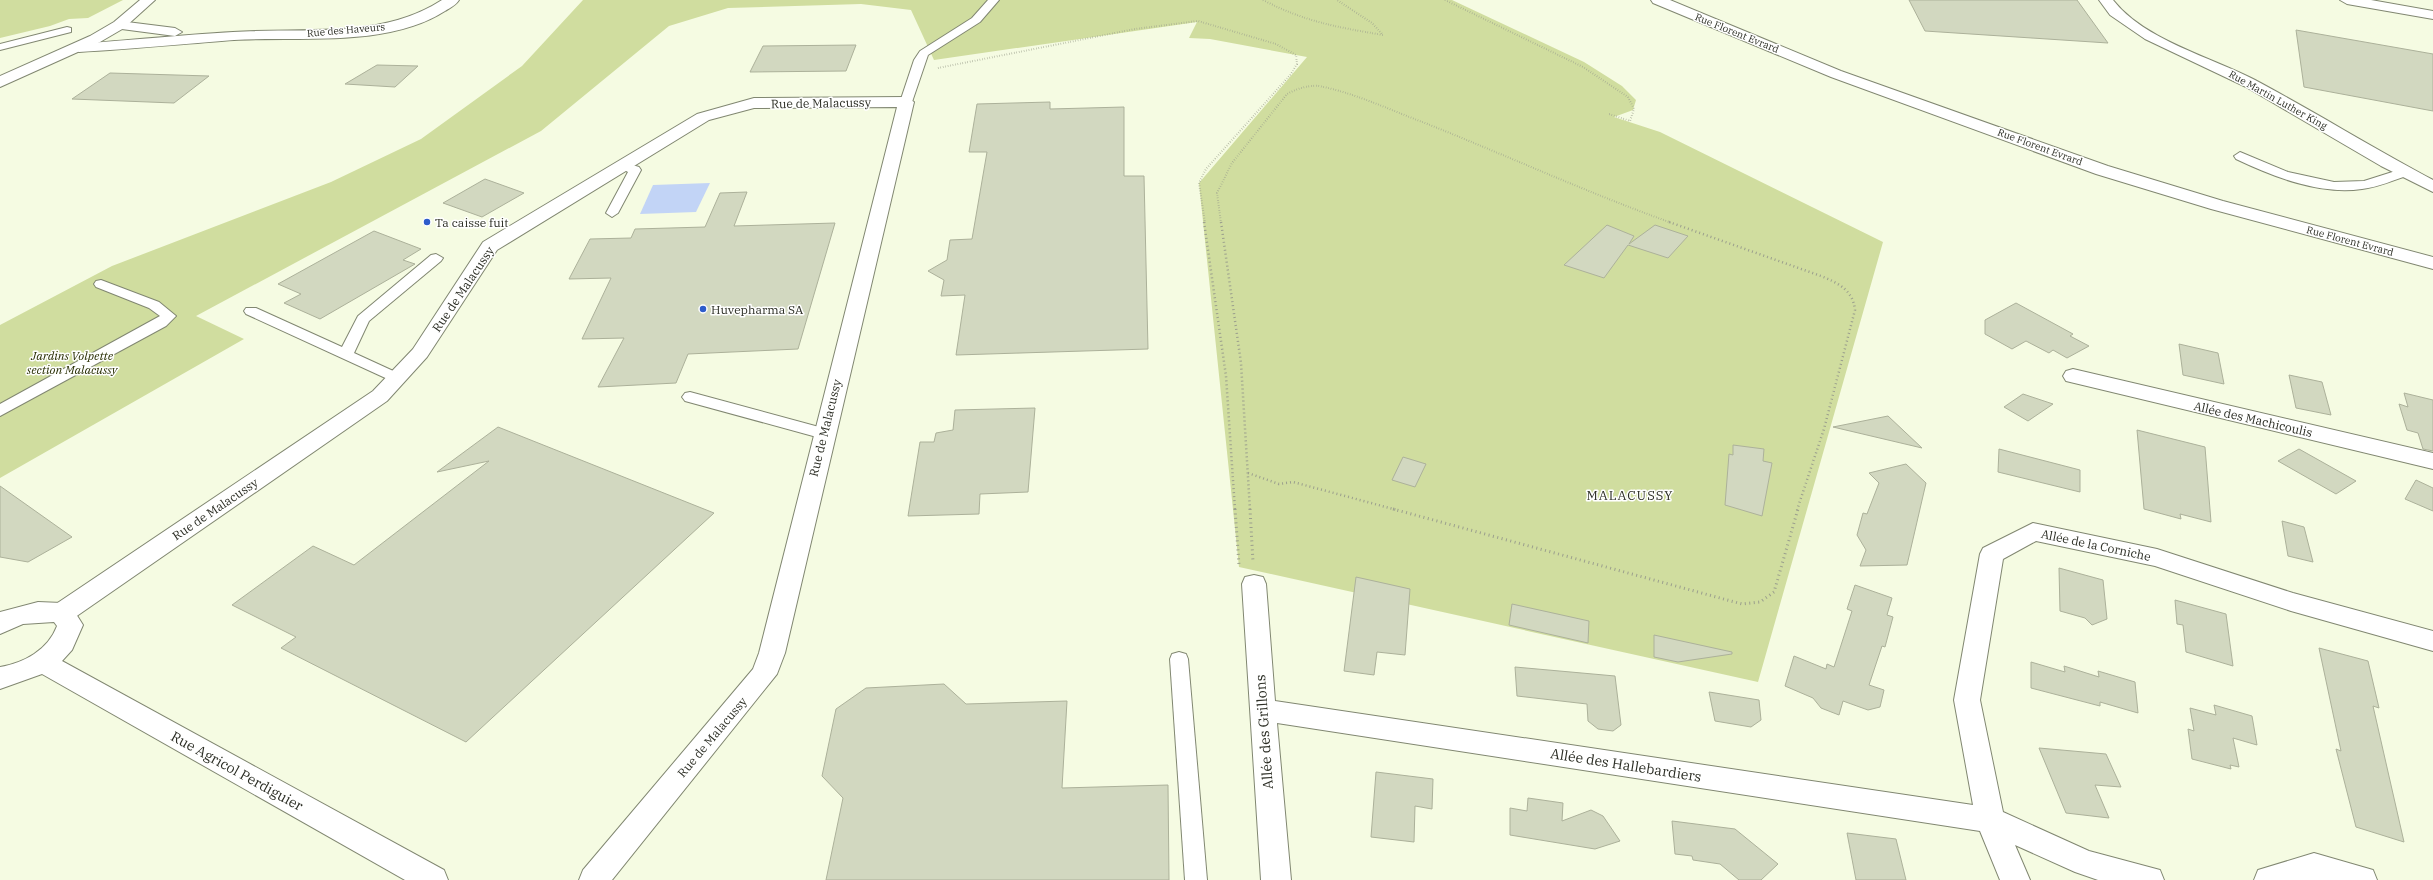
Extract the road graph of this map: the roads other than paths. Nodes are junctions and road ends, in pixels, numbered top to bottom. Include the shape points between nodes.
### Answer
1 (148, 0) edge
2 (452, 0) edge
3 (994, 0) edge
4 (1658, 0) edge
5 (2106, 0) edge
6 (2348, 0) edge
7 (2433, 15) edge
8 (120, 25) junction
9 (67, 30) dead end
10 (234, 36) junction
11 (0, 47) edge
12 (79, 48) junction
13 (0, 82) edge
14 (906, 102) junction
15 (2240, 156) dead end
16 (623, 166) junction
17 (2405, 172) junction
18 (2433, 187) edge
19 (612, 213) dead end
20 (436, 258) dead end
21 (2433, 264) edge
22 (101, 284) dead end
23 (251, 311) dead end
24 (346, 355) junction
25 (2073, 376) dead end
26 (397, 378) junction
27 (690, 397) dead end
28 (0, 411) edge
29 (824, 434) junction
30 (2433, 461) edge
31 (1247, 576) road end
32 (62, 613) junction
33 (3, 619) edge
34 (2433, 641) edge
35 (1179, 659) dead end
36 (42, 662) junction
37 (0, 678) edge
38 (1262, 710) junction
39 (1990, 820) junction
40 (433, 880) edge
41 (594, 880) edge
42 (1196, 880) edge
43 (1276, 880) edge
44 (2014, 880) edge
45 (2149, 880) edge
46 (2269, 880) edge
47 (2362, 880) edge

1 - 8 street
2 - 10 street, Rue des Haveurs via 429,15 377,30
3 - 14 lane via 976,20 924,52
4 - 21 street, Rue Florent Evrard via 1836,74 2102,170 2217,205
5 - 17 street, Rue Martin Luther King via 2127,22 2167,44 2249,82
6 - 7 street
8 - 10 street, Rue des Haveurs via 190,35
8 - 12 street
9 - 11 lane
10 - 12 street, Rue des Haveurs
12 - 13 street
14 - 16 street, Rue de Malacussy via 754,104 734,107 703,117
14 - 29 street, Rue de Malacussy
15 - 17 lane via 2284,175 2316,183 2344,186 2364,185
16 - 19 lane via 635,170
16 - 26 street, Rue de Malacussy via 490,246 420,353
17 - 18 street, Rue Martin Luther King
20 - 24 lane via 363,319
22 - 28 lane via 154,304 169,316 161,323
23 - 24 lane
24 - 26 lane
25 - 30 street, Allée des Machicoulis
26 - 32 street, Rue de Malacussy via 380,396
27 - 29 lane
29 - 41 street, Rue de Malacussy via 772,653 764,674
31 - 38 street, Allée des Grillons
32 - 33 street via 42,610
32 - 36 street via 70,625 63,643
34 - 39 street, Allée de la Corniche via 2291,602 2157,558 2033,532 1992,554 1967,700
35 - 42 lane
36 - 37 street
36 - 40 street, Rue Agricol Perdiguier
38 - 39 street, Allée des Hallebardiers
38 - 43 street, Allée des Grillons
39 - 44 street, Allée de la Corniche
39 - 45 street, Allée des Hallebardiers via 2085,863
46 - 47 street via 2314,866

